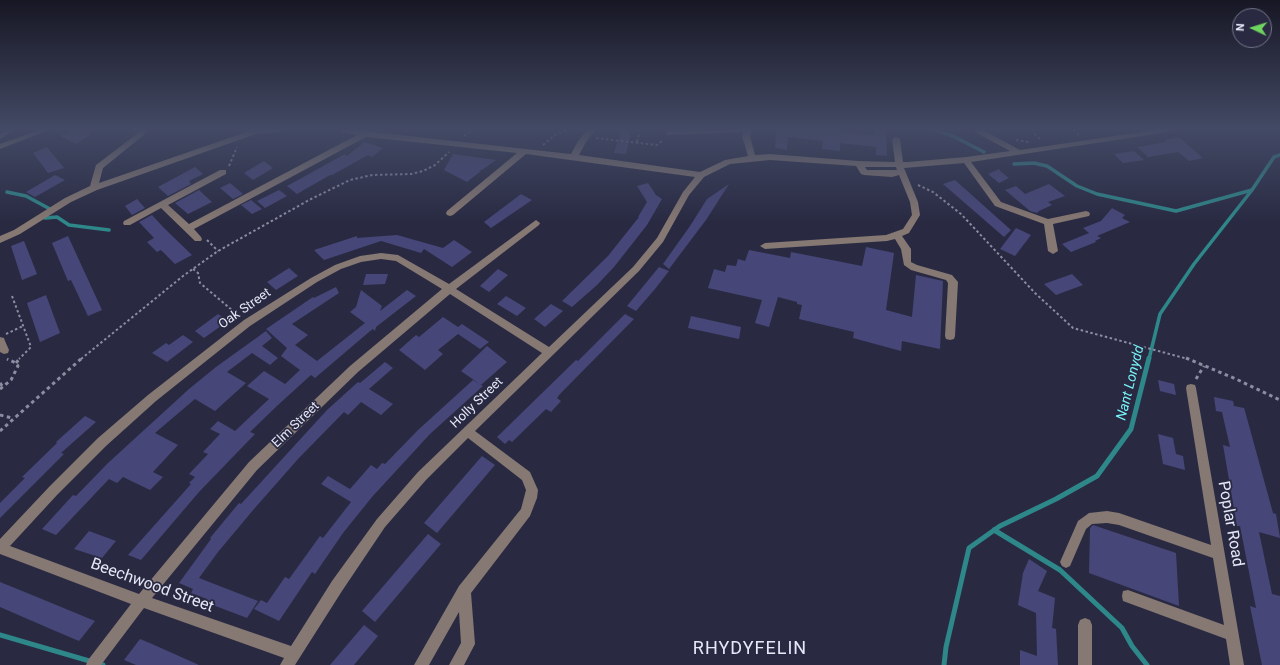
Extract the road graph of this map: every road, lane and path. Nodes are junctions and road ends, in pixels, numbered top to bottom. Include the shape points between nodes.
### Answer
1 (107, 161) edge
2 (172, 161) edge
3 (232, 161) edge
4 (314, 161) edge
5 (439, 161) edge
6 (513, 161) edge
7 (604, 161) edge
8 (734, 161) edge
9 (822, 161) edge
10 (899, 161) edge
11 (958, 161) edge
12 (967, 161) edge
13 (900, 169) junction
14 (224, 172) joint
15 (701, 174) junction
16 (916, 184) dead end
17 (94, 188) junction
18 (162, 204) junction
19 (450, 213) dead end
20 (1086, 214) dead end
21 (1048, 222) junction
22 (127, 223) dead end
23 (536, 223) dead end
24 (188, 228) junction
25 (897, 235) junction
26 (198, 239) dead end
27 (0, 240) edge
28 (765, 246) dead end
29 (1053, 251) dead end
30 (193, 269) junction
31 (449, 289) junction
32 (12, 296) dead end
33 (247, 323) junction
34 (23, 326) junction
35 (950, 336) dead end
36 (0, 337) edge
37 (2, 350) edge
38 (549, 352) junction
39 (16, 363) junction
40 (1204, 366) junction
41 (0, 383) edge
42 (2, 388) edge
43 (1191, 388) joint
44 (1280, 400) edge
45 (0, 415) edge
46 (13, 418) junction
47 (467, 431) junction
48 (0, 432) edge
49 (0, 548) edge
50 (1219, 554) junction
51 (1066, 562) dead end
52 (464, 591) junction
53 (1128, 596) dead end
54 (141, 601) junction
55 (1085, 625) dead end
56 (1232, 635) junction
57 (290, 660) edge
58 (93, 665) edge
59 (421, 665) edge
60 (456, 665) edge
61 (1085, 665) edge
62 (1237, 665) edge

1 - 17 street via 100,167
2 - 17 street
3 - 14 path
4 - 24 street
5 - 30 path via 424,171 372,175 350,180 243,236
6 - 19 street
7 - 15 street
8 - 15 street
9 - 13 street via 860,164 864,172 892,174
10 - 13 street
11 - 13 street
12 - 21 street via 998,204
13 - 25 street via 914,202 916,215 906,231
14 - 18 street
15 - 38 street, Holly Street via 686,194 660,240 636,269
16 - 40 path via 933,192 961,214 1035,293 1073,328 1180,356
17 - 27 street via 68,200
18 - 22 street
18 - 24 street
20 - 21 street
21 - 29 street
23 - 31 street, Elm Street
24 - 26 street
25 - 28 street
25 - 35 street via 906,249 907,263 914,268 950,277
30 - 33 path via 198,274 200,283
30 - 46 path via 88,353
31 - 33 street, Oak Street via 398,258 381,256 360,259 314,280
31 - 38 street, Oak Street
31 - 54 street, Elm Street via 354,369 253,466
32 - 34 path
33 - 49 street, Oak Street via 164,388 102,442
34 - 36 path
34 - 39 path via 31,347
37 - 39 path
38 - 47 street, Holly Street
39 - 42 path via 18,366 11,380
40 - 43 path
40 - 44 path
41 - 42 path
43 - 50 street, Poplar Road
45 - 46 path
46 - 48 path
47 - 52 street via 526,476 532,490 526,512
47 - 57 street, Holly Street via 422,476 381,523
49 - 54 street, Beechwood Street
50 - 51 street via 1119,519 1106,517 1089,519 1082,525
50 - 56 street, Poplar Road
52 - 59 street
52 - 60 street via 468,644
53 - 56 street
54 - 57 street, Beechwood Street
54 - 58 street, Elm Street
55 - 61 street
56 - 62 street, Poplar Road

